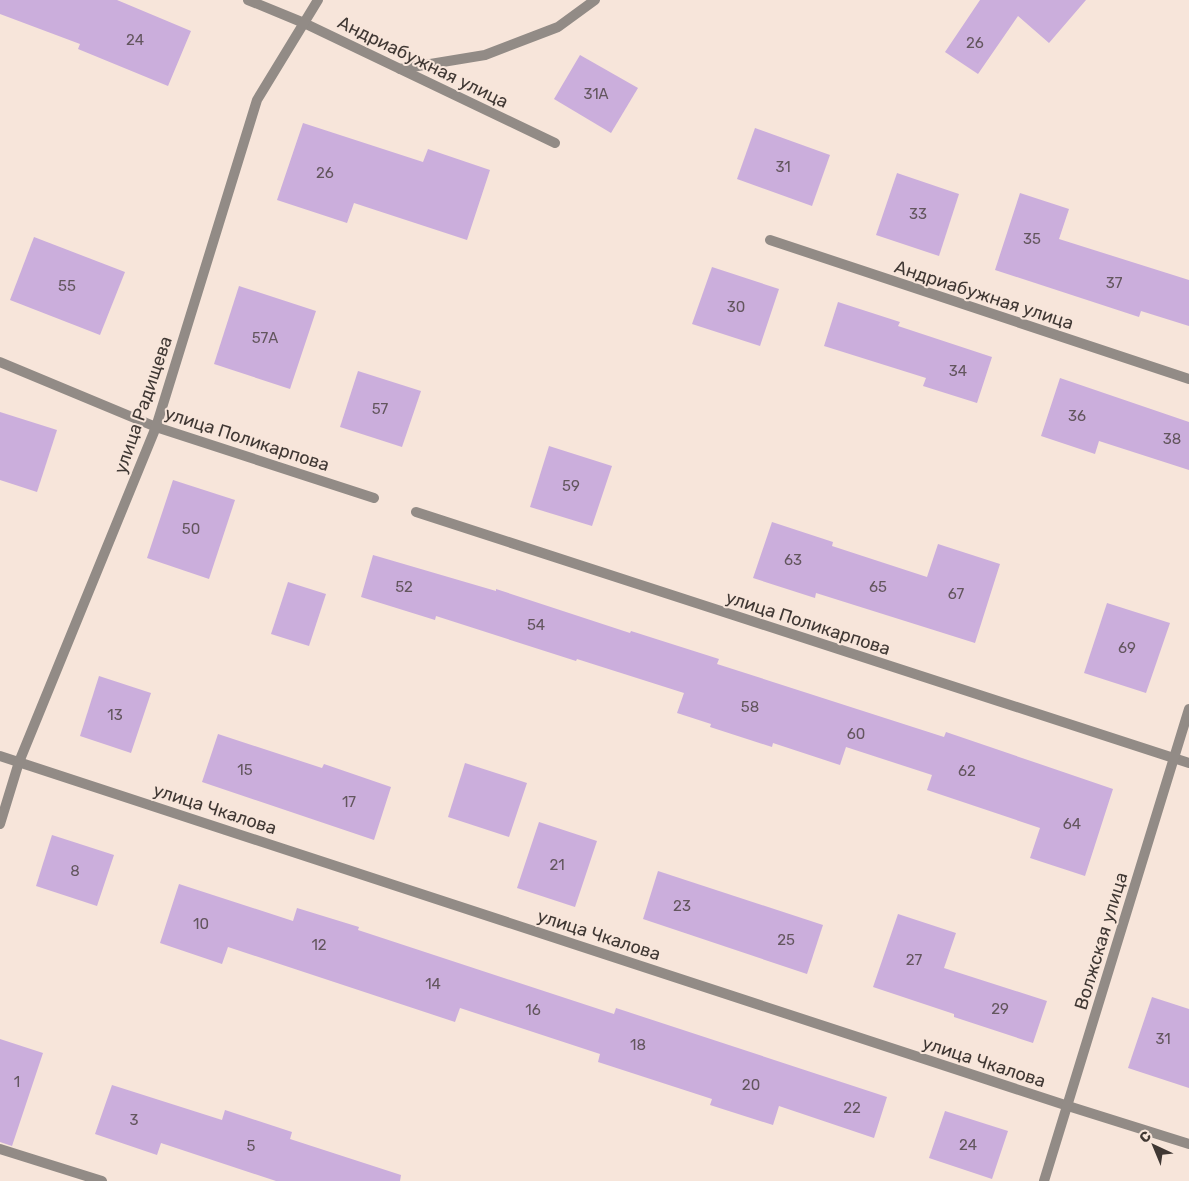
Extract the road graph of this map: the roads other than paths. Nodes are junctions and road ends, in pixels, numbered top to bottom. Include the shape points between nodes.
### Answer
1 (248, 0) edge
2 (318, 0) edge
3 (595, 0) edge
4 (304, 23) junction
5 (400, 69) junction
6 (555, 143) dead end
7 (770, 240) dead end
8 (0, 362) edge
9 (1189, 379) edge
10 (156, 427) junction
11 (374, 498) dead end
12 (416, 512) dead end
13 (1189, 709) edge
14 (0, 756) edge
15 (1173, 759) junction
16 (19, 762) junction
17 (1189, 763) edge
18 (0, 824) edge
19 (1068, 1106) junction
20 (1189, 1144) edge
21 (0, 1149) edge
22 (102, 1181) edge
23 (1044, 1181) edge

1 - 4 street, Андриабужная улица
2 - 4 street, улица Радищева
3 - 5 street via 558,27 486,55
4 - 5 street, Андриабужная улица
4 - 10 street, улица Радищева via 256,100
5 - 6 street, Андриабужная улица
7 - 9 street, Андриабужная улица
8 - 10 street, улица Поликарпова
10 - 11 street, улица Поликарпова
10 - 16 street, улица Радищева
12 - 15 street, улица Поликарпова
13 - 15 street, Волжская улица
14 - 16 street, улица Чкалова
15 - 17 street, улица Поликарпова
15 - 19 street, Волжская улица
16 - 18 street, улица Радищева
16 - 19 street, улица Чкалова
19 - 20 street, улица Чкалова
19 - 23 street, Волжская улица
21 - 22 street

